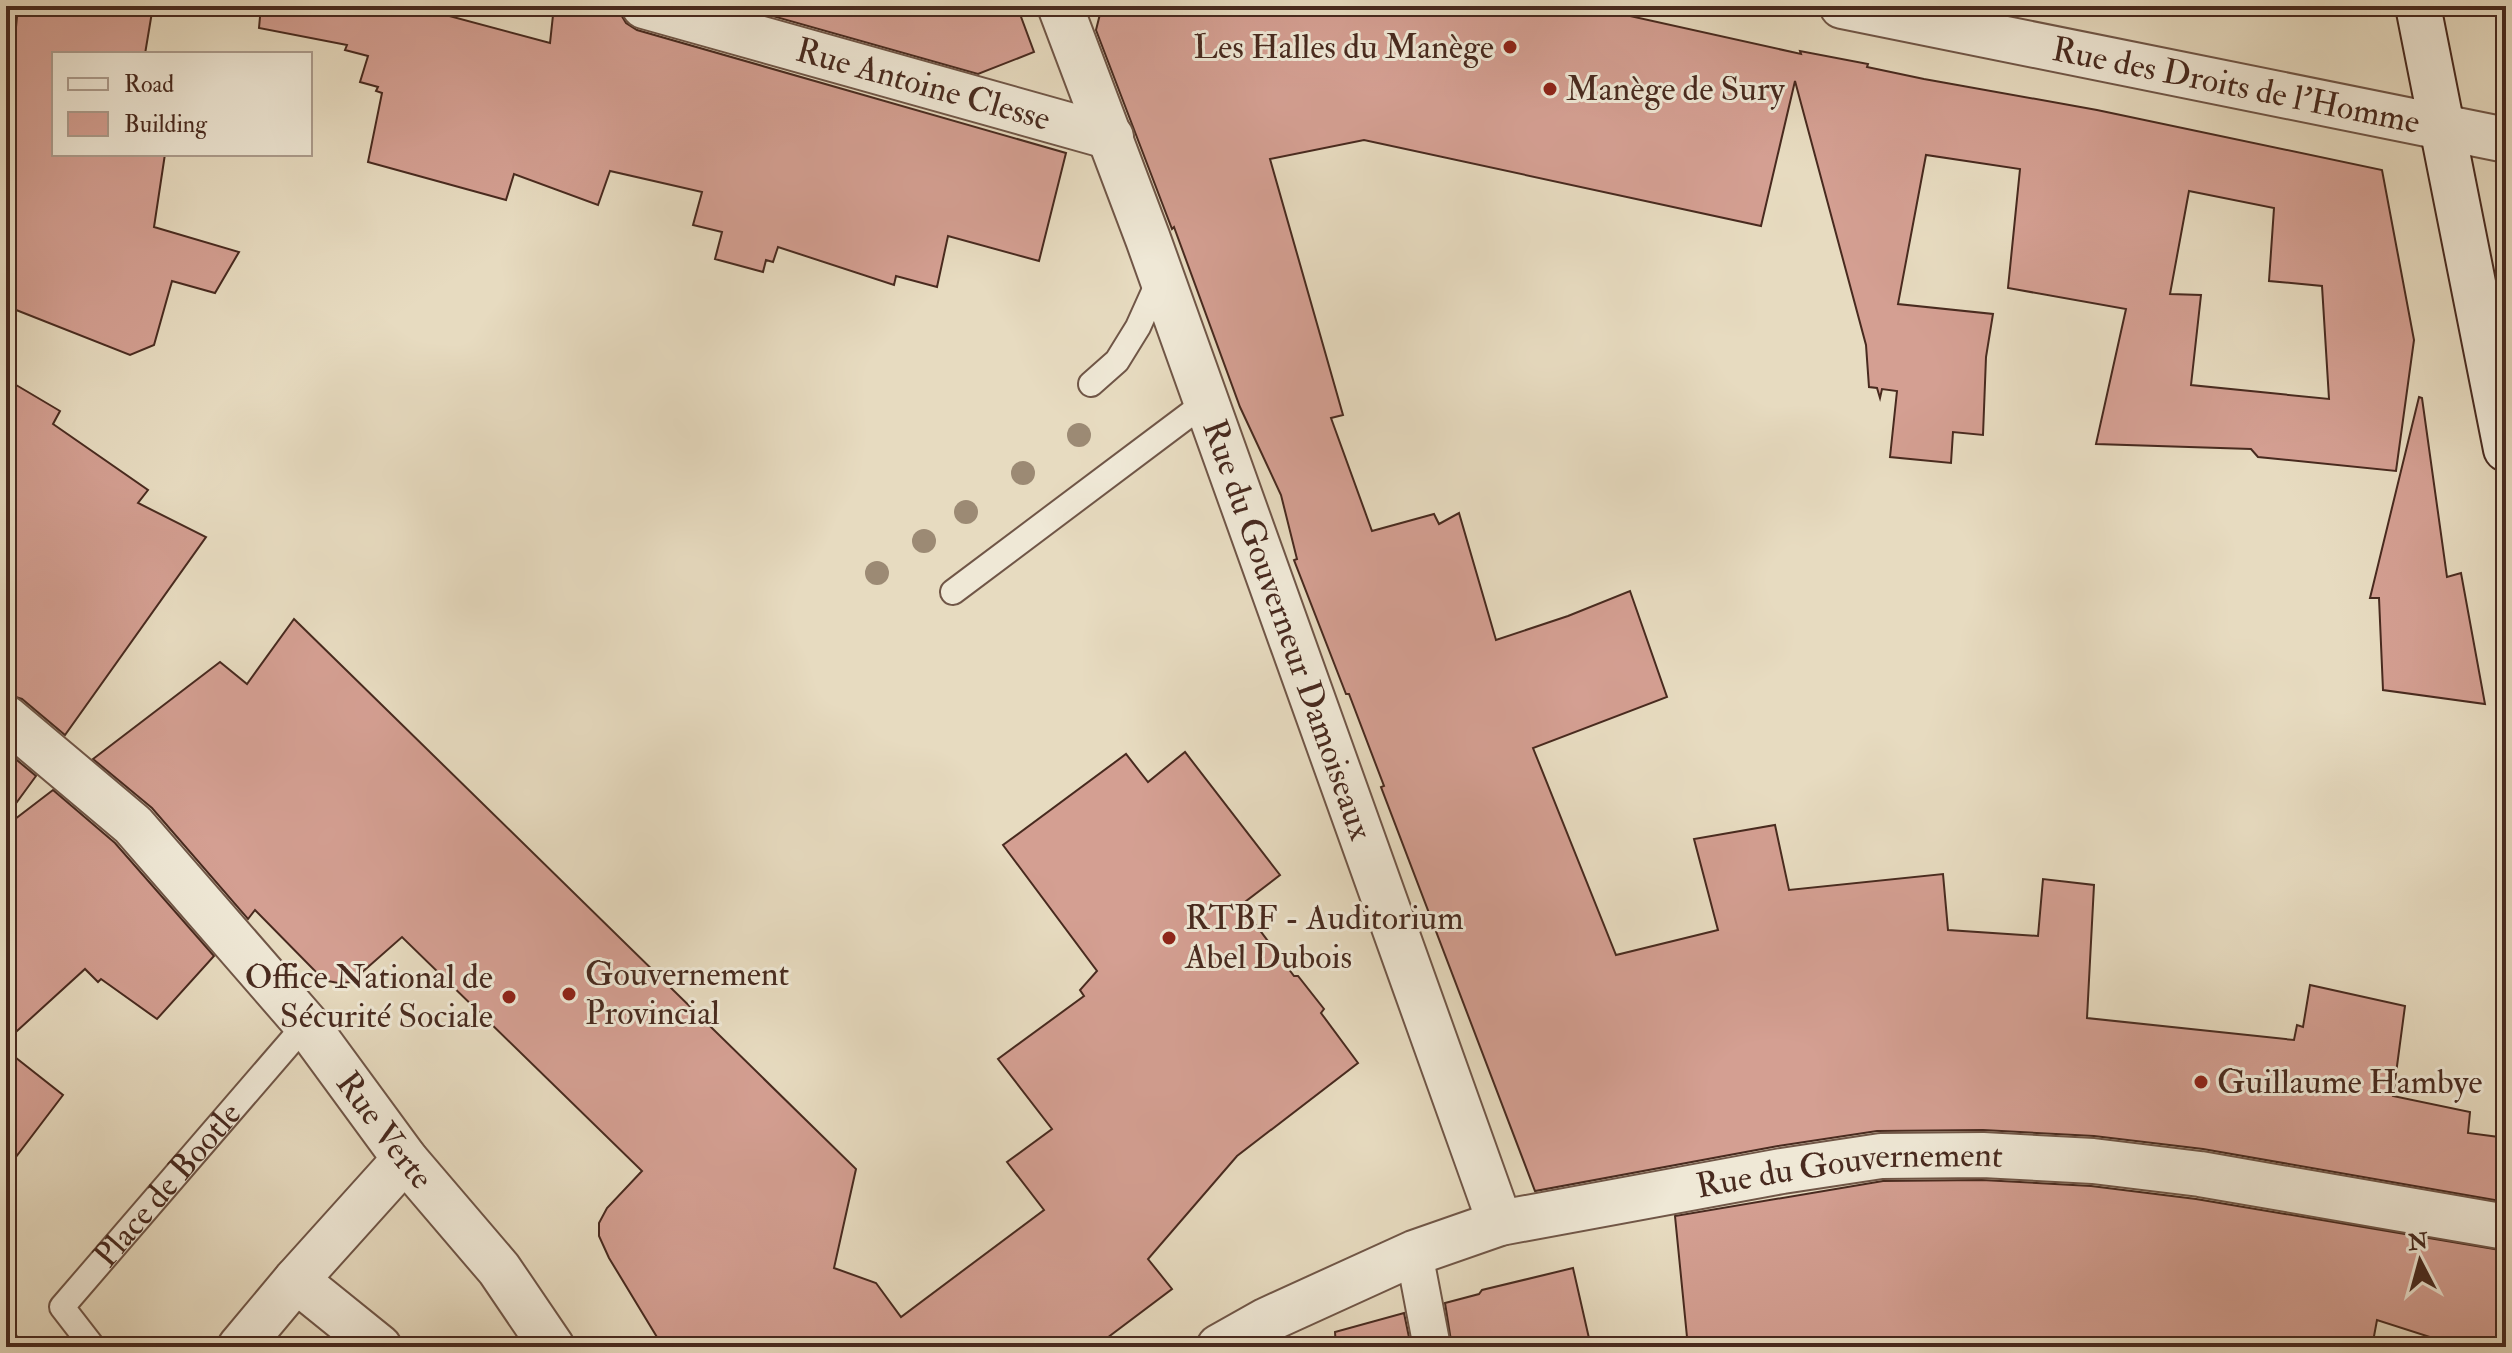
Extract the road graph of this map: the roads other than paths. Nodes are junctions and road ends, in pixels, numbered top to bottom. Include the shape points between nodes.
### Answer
1 (644, 6) edge
2 (1842, 6) edge
3 (2418, 6) edge
4 (1066, 21) edge
5 (2441, 127) junction
6 (1111, 137) junction
7 (2506, 140) edge
8 (1161, 276) junction
9 (1091, 384) dead end
10 (1206, 402) junction
11 (2506, 449) edge
12 (953, 592) dead end
13 (6, 718) edge
14 (306, 1024) junction
15 (405, 1159) junction
16 (1500, 1223) junction
17 (2506, 1227) edge
18 (1414, 1253) junction
19 (296, 1280) junction
20 (93, 1347) edge
21 (240, 1347) edge
22 (379, 1347) edge
23 (552, 1347) edge
24 (1219, 1347) edge
25 (1432, 1347) edge

1 - 6 street, Rue Antoine Clesse
2 - 5 street, Rue des Droits de l'Homme
3 - 5 street
4 - 6 street, Rue du Gouverneur Damoiseaux
5 - 7 street, Rue des Droits de l'Homme
5 - 11 street
6 - 8 street, Rue du Gouverneur Damoiseaux
8 - 9 lane via 1117,361
8 - 10 street, Rue du Gouverneur Damoiseaux
10 - 12 lane
10 - 16 street, Rue du Gouverneur Damoiseaux
13 - 14 street, Rue Verte via 133,825
14 - 15 street, Rue Verte
14 - 20 lane, Place de Bootle via 62,1307
15 - 19 street
15 - 23 street, Rue Verte via 499,1269
16 - 17 street, Rue du Gouvernement via 1866,1158 1983,1155 2200,1174
16 - 18 street, Rue du Gouvernement
18 - 24 street, Rue du Gouvernement
18 - 25 street
19 - 21 street
19 - 22 street

